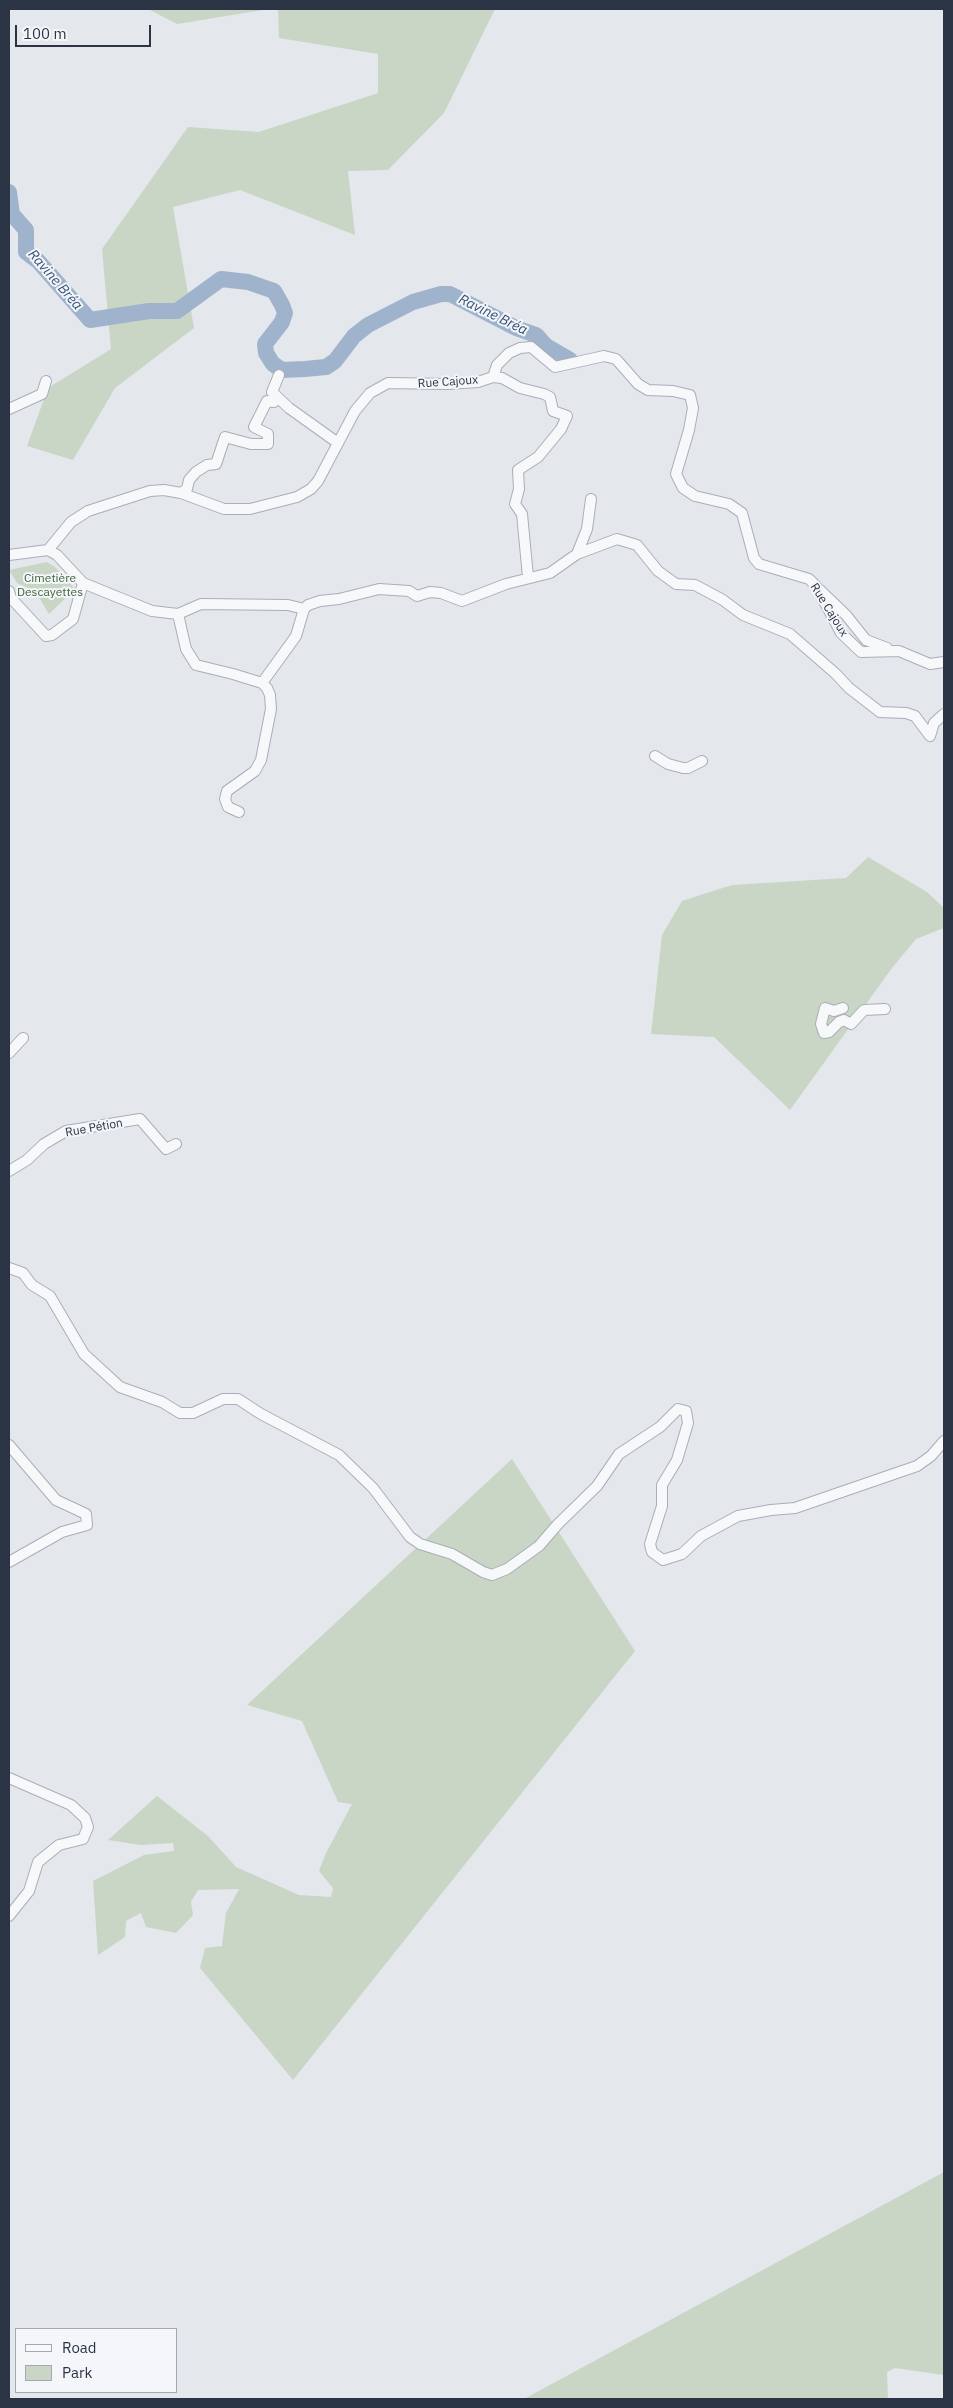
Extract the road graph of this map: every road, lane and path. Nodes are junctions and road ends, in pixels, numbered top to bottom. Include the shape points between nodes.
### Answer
1 (280, 375) dead end
2 (493, 377) junction
3 (46, 382) dead end
4 (275, 395) junction
5 (9, 408) edge
6 (338, 443) junction
7 (181, 493) junction
8 (591, 499) dead end
9 (48, 550) junction
10 (11, 553) edge
11 (577, 554) junction
12 (528, 577) junction
13 (84, 583) junction
14 (9, 591) edge
15 (304, 609) junction
16 (178, 614) junction
17 (944, 662) edge
18 (262, 683) junction
19 (944, 714) edge
20 (655, 756) dead end
21 (702, 762) dead end
22 (239, 812) dead end
23 (843, 1008) dead end
24 (885, 1010) dead end
25 (22, 1038) dead end
26 (9, 1053) edge
27 (176, 1144) dead end
28 (9, 1171) edge
29 (9, 1268) edge
30 (944, 1442) edge
31 (9, 1445) edge
32 (9, 1562) edge
33 (9, 1778) edge
34 (9, 1916) edge

1 - 4 street via 272,392
2 - 6 street, Rue Cajoux via 478,382 447,384 388,383 370,393 355,411
2 - 12 street via 550,397 553,412 567,416 561,429 538,457 518,470 520,483 515,504 522,514
2 - 17 street, Rue Cajoux via 497,365 509,353 531,347 556,367 604,356 616,359 638,384 648,390 690,395 693,408 676,474 683,488 695,496 737,508 742,513 754,558 759,564 809,579 816,586 831,617 861,652 899,651 930,664
3 - 5 street via 42,394
4 - 6 street
4 - 7 street via 274,402 267,401 254,427 268,434 268,444 251,444 225,437 216,464 206,465 196,472 187,489
6 - 7 street, Rue Cajoux via 311,489 281,502 250,509 224,509
7 - 9 street, Rue Cajoux via 150,491 88,511 71,522
8 - 11 street via 587,529
9 - 10 street
9 - 13 street
11 - 12 street via 550,573
11 - 19 street via 617,539 628,540 637,545 658,571 676,584 695,586 743,615 790,634 880,712 915,716 930,736 934,723
12 - 15 street via 462,601 435,592 417,596 409,591 380,589 320,600
13 - 14 street via 73,619 46,636
13 - 16 street via 152,611
15 - 16 street via 288,605 202,604
15 - 18 street via 296,636
16 - 18 street via 186,649 196,665
18 - 22 street via 270,695 271,708 262,760 255,771 227,791 225,799 228,807
20 - 21 street via 683,768
23 - 24 street via 834,1011 825,1008 821,1024 824,1033 844,1020 850,1024 864,1010
25 - 26 street
27 - 28 street, Rue Pétion via 166,1149 140,1119 66,1131
29 - 30 street via 23,1273 32,1284 50,1296 84,1354 120,1388 162,1402 180,1413 193,1413 223,1399 238,1399 339,1455 372,1488 410,1537 420,1544 452,1554 492,1575 507,1569 539,1546 597,1486 619,1454 660,1426 678,1409 686,1411 688,1423 677,1460 662,1485 662,1506 650,1544 652,1552 663,1560 682,1554 701,1536 738,1516 795,1508 917,1466
31 - 32 street via 56,1500 86,1514 87,1525 62,1532
33 - 34 street via 71,1805 85,1818 88,1827 82,1839 59,1845 38,1862 29,1891

